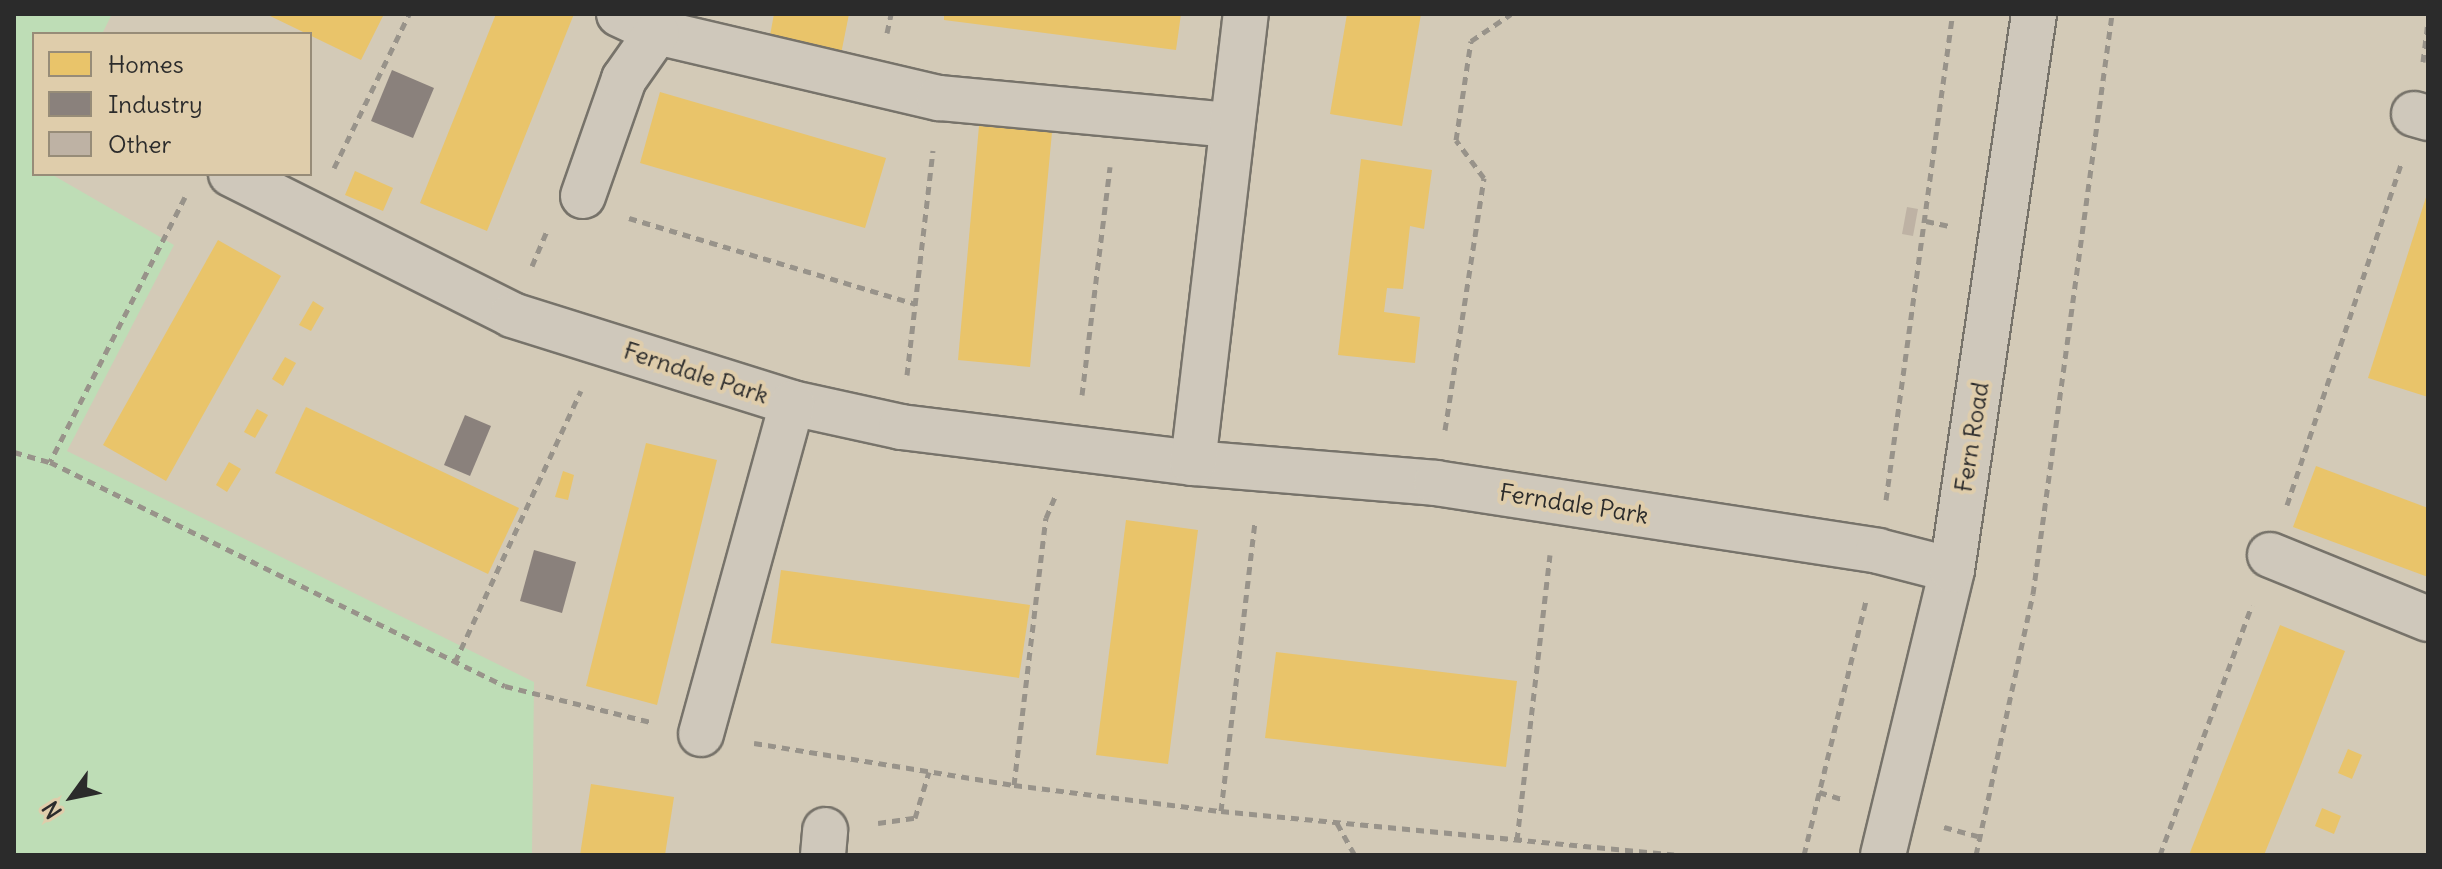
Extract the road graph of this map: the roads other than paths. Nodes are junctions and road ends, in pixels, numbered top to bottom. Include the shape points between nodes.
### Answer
1 (1246, 14) edge
2 (2034, 14) edge
3 (638, 23) edge
4 (1231, 125) junction
5 (235, 176) edge
6 (583, 196) road end
7 (792, 403) junction
8 (1193, 463) junction
9 (2270, 555) road end
10 (1952, 570) junction
11 (2428, 619) edge
12 (701, 734) dead end
13 (1883, 855) edge

1 - 4 street
2 - 10 street, Fern Road
3 - 4 street via 939,98
3 - 6 street
4 - 8 street
5 - 7 street, Ferndale Park via 512,315
7 - 8 street, Ferndale Park via 901,427
7 - 12 street
8 - 10 street, Ferndale Park via 1436,483 1878,551
9 - 11 street
10 - 13 street, Fern Road

